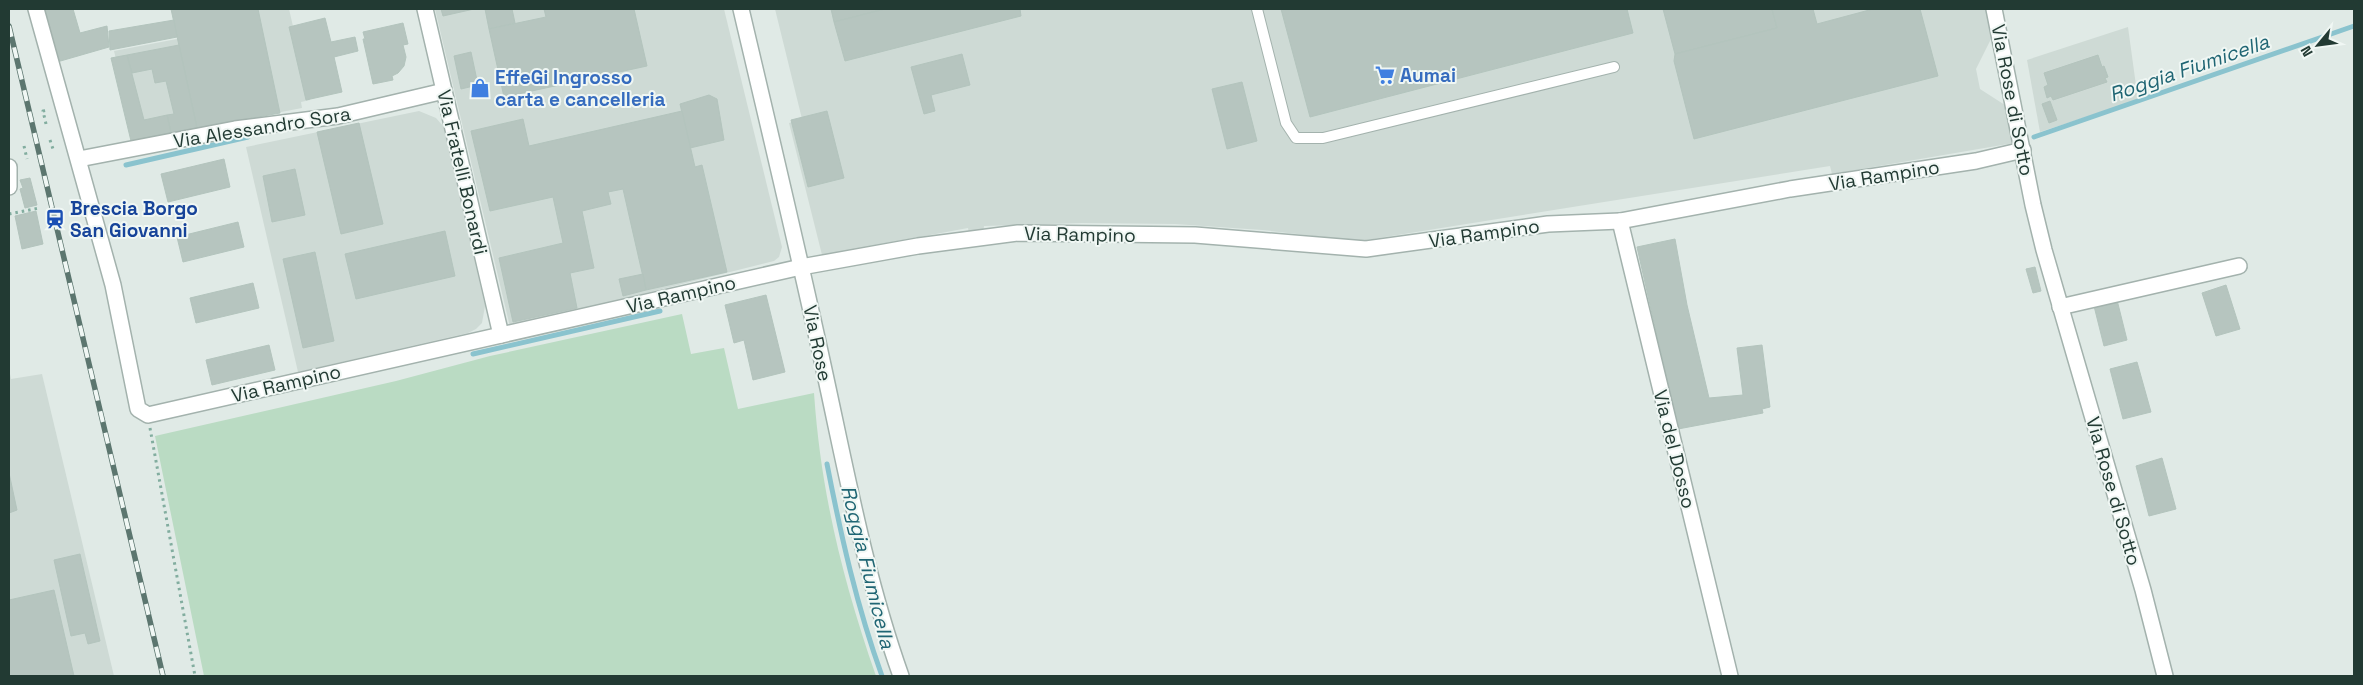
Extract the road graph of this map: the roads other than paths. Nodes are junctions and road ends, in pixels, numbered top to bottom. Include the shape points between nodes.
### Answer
1 (36, 9) edge
2 (425, 9) edge
3 (741, 9) edge
4 (1257, 9) edge
5 (1994, 9) edge
6 (1614, 67) dead end
7 (444, 91) junction
8 (2023, 150) junction
9 (79, 159) junction
10 (9, 167) edge
11 (9, 187) edge
12 (1620, 221) junction
13 (2239, 266) dead end
14 (801, 267) junction
15 (2060, 307) junction
16 (501, 335) junction
17 (901, 676) edge
18 (1730, 676) edge
19 (2165, 676) edge

1 - 9 street
2 - 7 street, Via Fratelli Bonardi
3 - 14 street, Via Rose
4 - 6 lane via 1286,123 1296,138 1323,138
5 - 8 street, Via Rose di Sotto
7 - 9 street, Via Alessandro Sora via 338,116 235,129
7 - 16 street, Via Fratelli Bonardi
8 - 12 street, Via Rampino via 1976,161 1790,189
8 - 15 street, Via Rose di Sotto via 2033,205
9 - 16 street, Via Rampino via 113,285 138,409 148,415
10 - 11 street
12 - 14 street, Via Rampino via 1548,224 1366,249 1195,235 1018,233 918,246
12 - 18 street, Via del Dosso
13 - 15 street
14 - 16 street, Via Rampino
14 - 17 street, Via Rose via 875,596
15 - 19 street, Via Rose di Sotto

